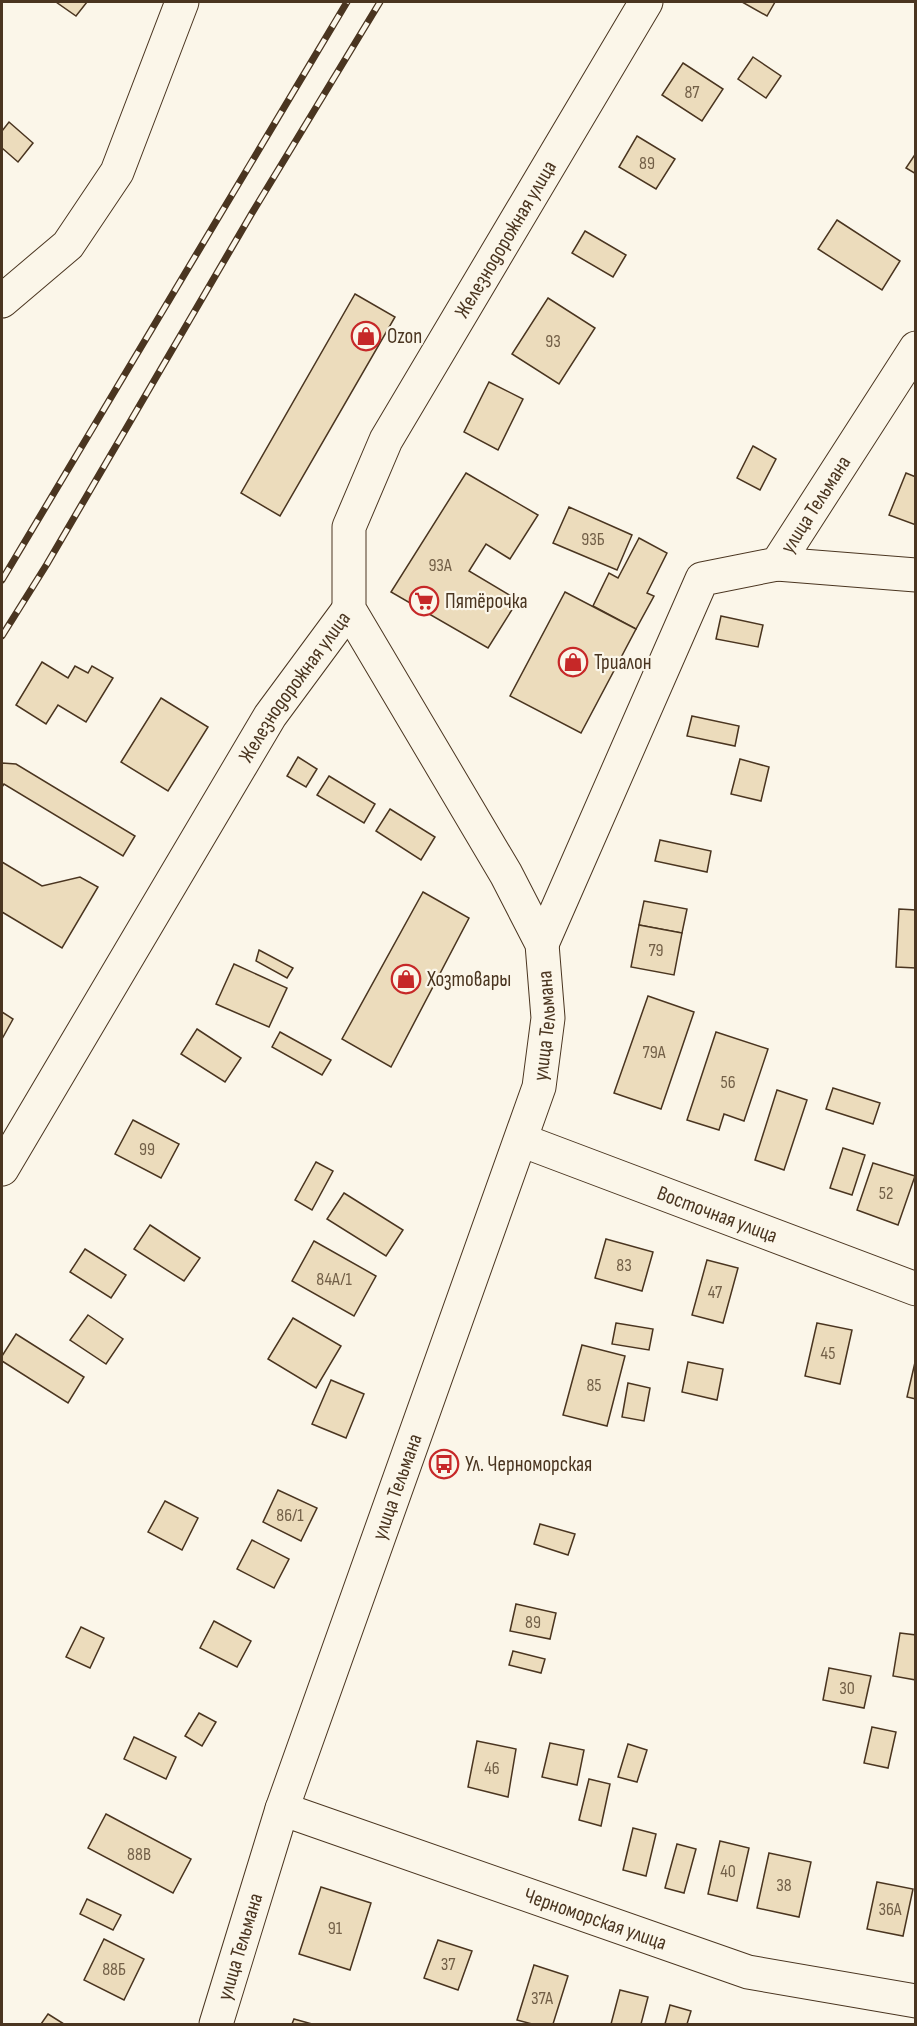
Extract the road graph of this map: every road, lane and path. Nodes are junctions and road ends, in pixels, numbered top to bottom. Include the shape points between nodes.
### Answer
1 (182, 2) edge
2 (646, 2) edge
3 (2, 302) edge
4 (915, 348) edge
5 (777, 564) junction
6 (915, 575) edge
7 (348, 609) junction
8 (542, 945) junction
9 (521, 1140) junction
10 (2, 1169) edge
11 (915, 1289) edge
12 (282, 1809) junction
13 (915, 2001) edge
14 (216, 2025) edge

1 - 3 street via 117,172 68,245
2 - 7 street, Железнодорожная улица via 386,440 349,527
4 - 5 street, улица Тельмана
5 - 6 street
5 - 8 street, улица Тельмана via 702,579
7 - 8 street, улица Тельмана via 506,874
7 - 10 street, Железнодорожная улица via 270,716
8 - 9 street, улица Тельмана via 548,1018 538,1087
9 - 11 street, Восточная улица
9 - 12 street, улица Тельмана
12 - 13 street, Черноморская улица via 748,1972
12 - 14 street, улица Тельмана

